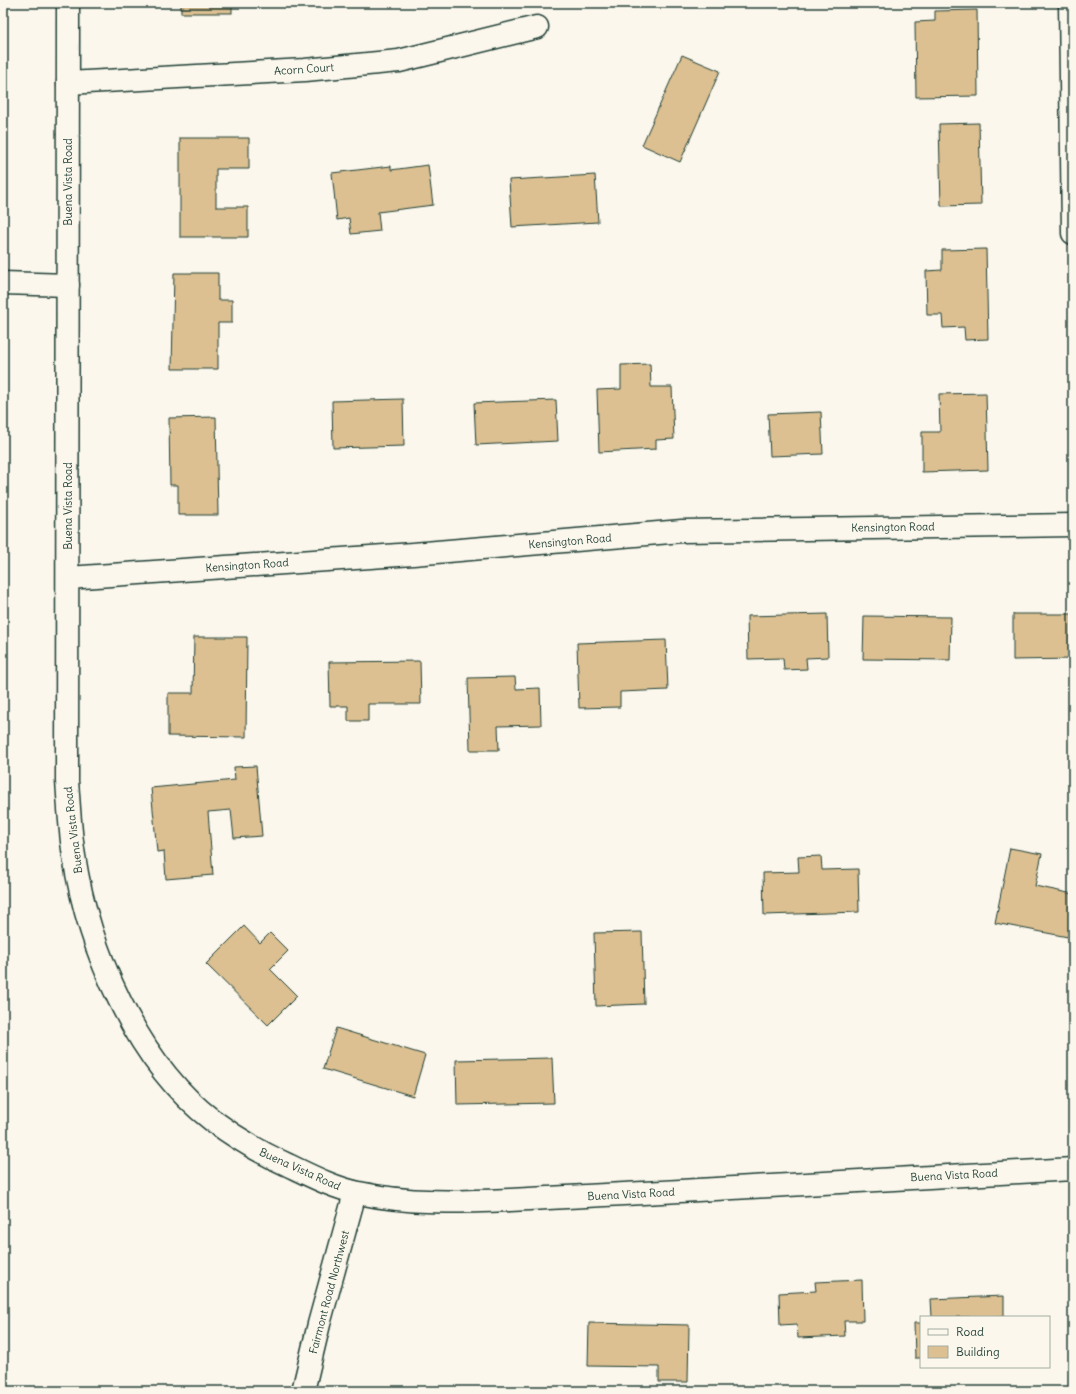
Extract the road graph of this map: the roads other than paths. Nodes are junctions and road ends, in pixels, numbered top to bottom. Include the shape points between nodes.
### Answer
1 (68, 3) edge
2 (1070, 3) edge
3 (537, 27) dead end
4 (68, 83) junction
5 (1073, 233) edge
6 (3, 283) edge
7 (68, 285) junction
8 (1073, 525) edge
9 (68, 578) junction
10 (1073, 1169) edge
11 (355, 1193) junction
12 (304, 1391) edge

1 - 4 street, Buena Vista Road
2 - 5 street
3 - 4 street, Acorn Court via 399,61 306,70
4 - 7 street, Buena Vista Road
6 - 7 street
7 - 9 street, Buena Vista Road
8 - 9 street, Kensington Road via 682,531 414,554
9 - 11 street, Buena Vista Road via 67,781 73,856 87,917 104,966 122,1005 151,1055 175,1084 210,1119 263,1154 319,1180
10 - 11 street, Buena Vista Road via 437,1203
11 - 12 street, Fairmont Road Northwest via 319,1324

